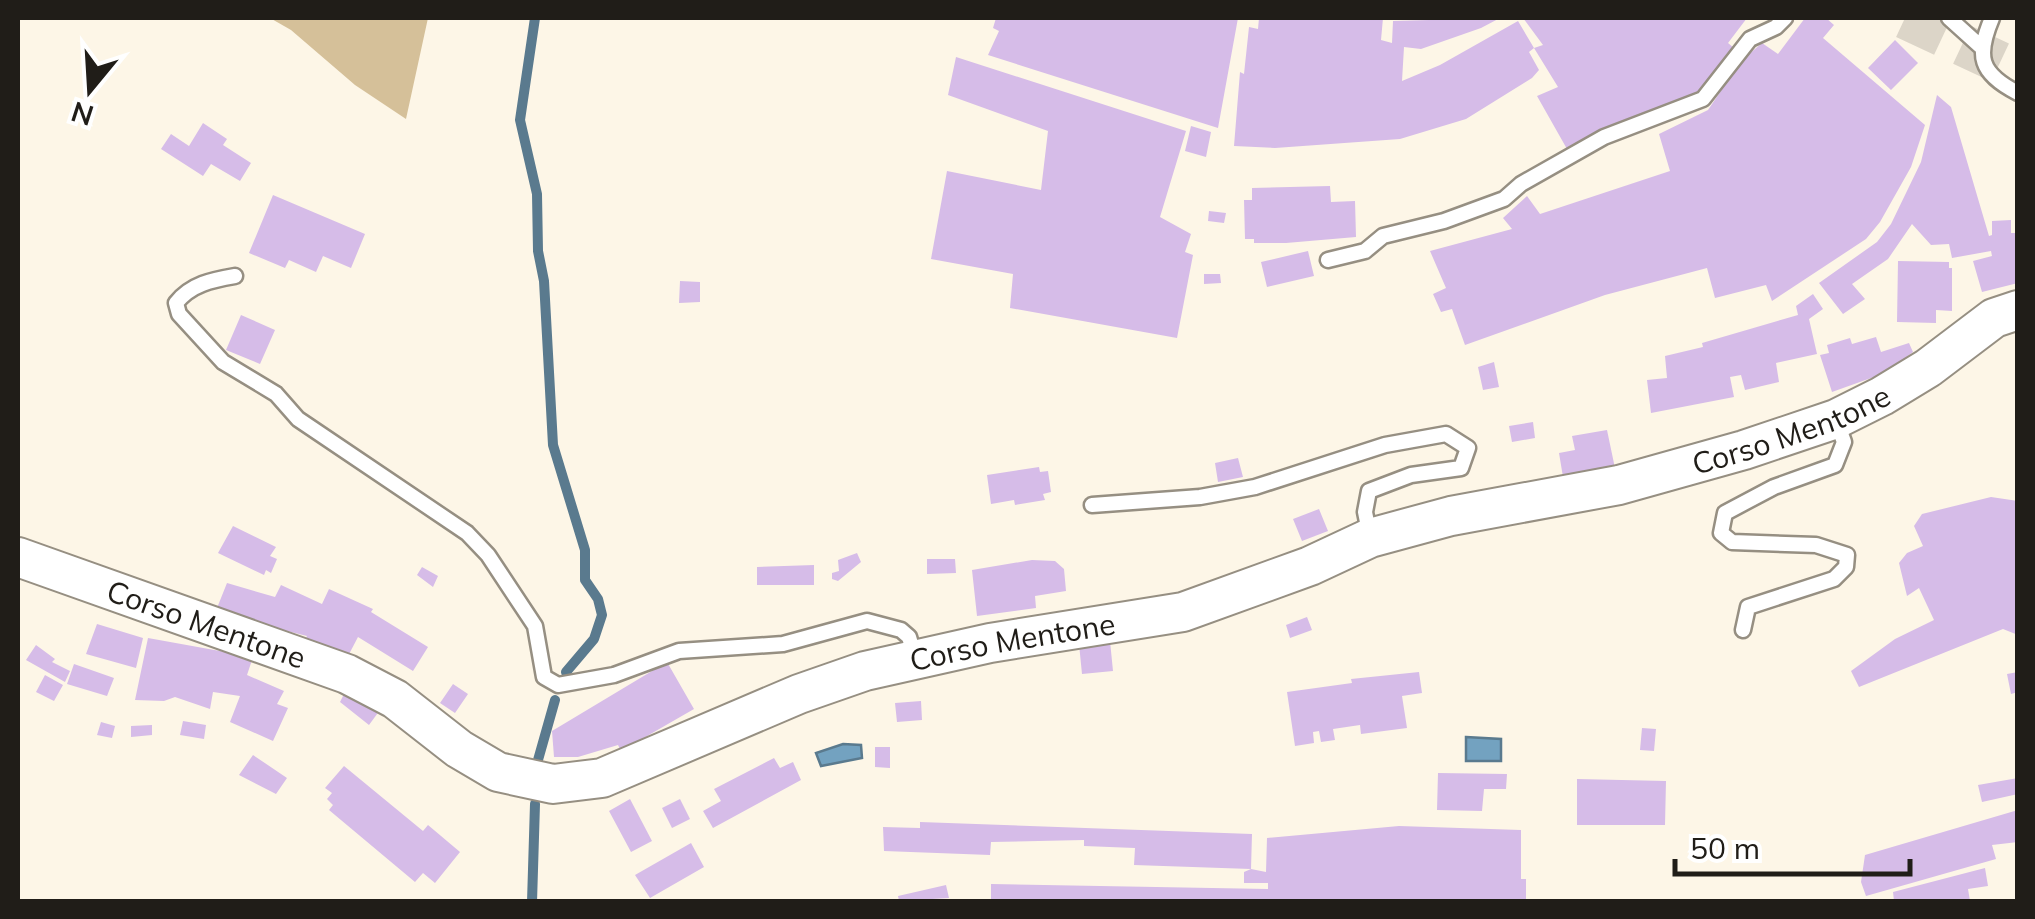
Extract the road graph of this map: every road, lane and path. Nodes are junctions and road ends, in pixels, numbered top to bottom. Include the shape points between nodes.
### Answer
1 (1785, 18) edge
2 (1948, 18) edge
3 (1992, 18) edge
4 (1980, 46) junction
5 (2018, 94) edge
6 (1328, 260) dead end
7 (235, 276) dead end
8 (2018, 310) edge
9 (1836, 419) junction
10 (1092, 505) dead end
11 (1370, 538) junction
12 (18, 557) edge
13 (1743, 630) dead end
14 (915, 658) junction

1 - 6 lane via 1750,39 1703,99 1604,137 1504,199
2 - 4 lane
3 - 4 lane
4 - 5 lane via 1990,74
7 - 14 lane via 183,294 176,302 179,314 223,362 468,533 536,626 544,677 558,685 614,675 678,650 783,644 867,620 901,630
8 - 9 main road, Corso Mentone via 1994,318 1928,368
9 - 11 main road, Corso Mentone via 1619,485
9 - 13 lane via 1844,442 1835,465 1774,486 1725,513 1720,533 1732,542 1816,544 1847,555 1846,567 1834,579 1748,607
10 - 11 lane via 1256,487 1446,434 1468,448 1460,468 1369,490
11 - 14 main road, Corso Mentone via 1184,612
12 - 14 main road, Corso Mentone via 347,674 395,699 477,761 542,783 624,771 800,694

